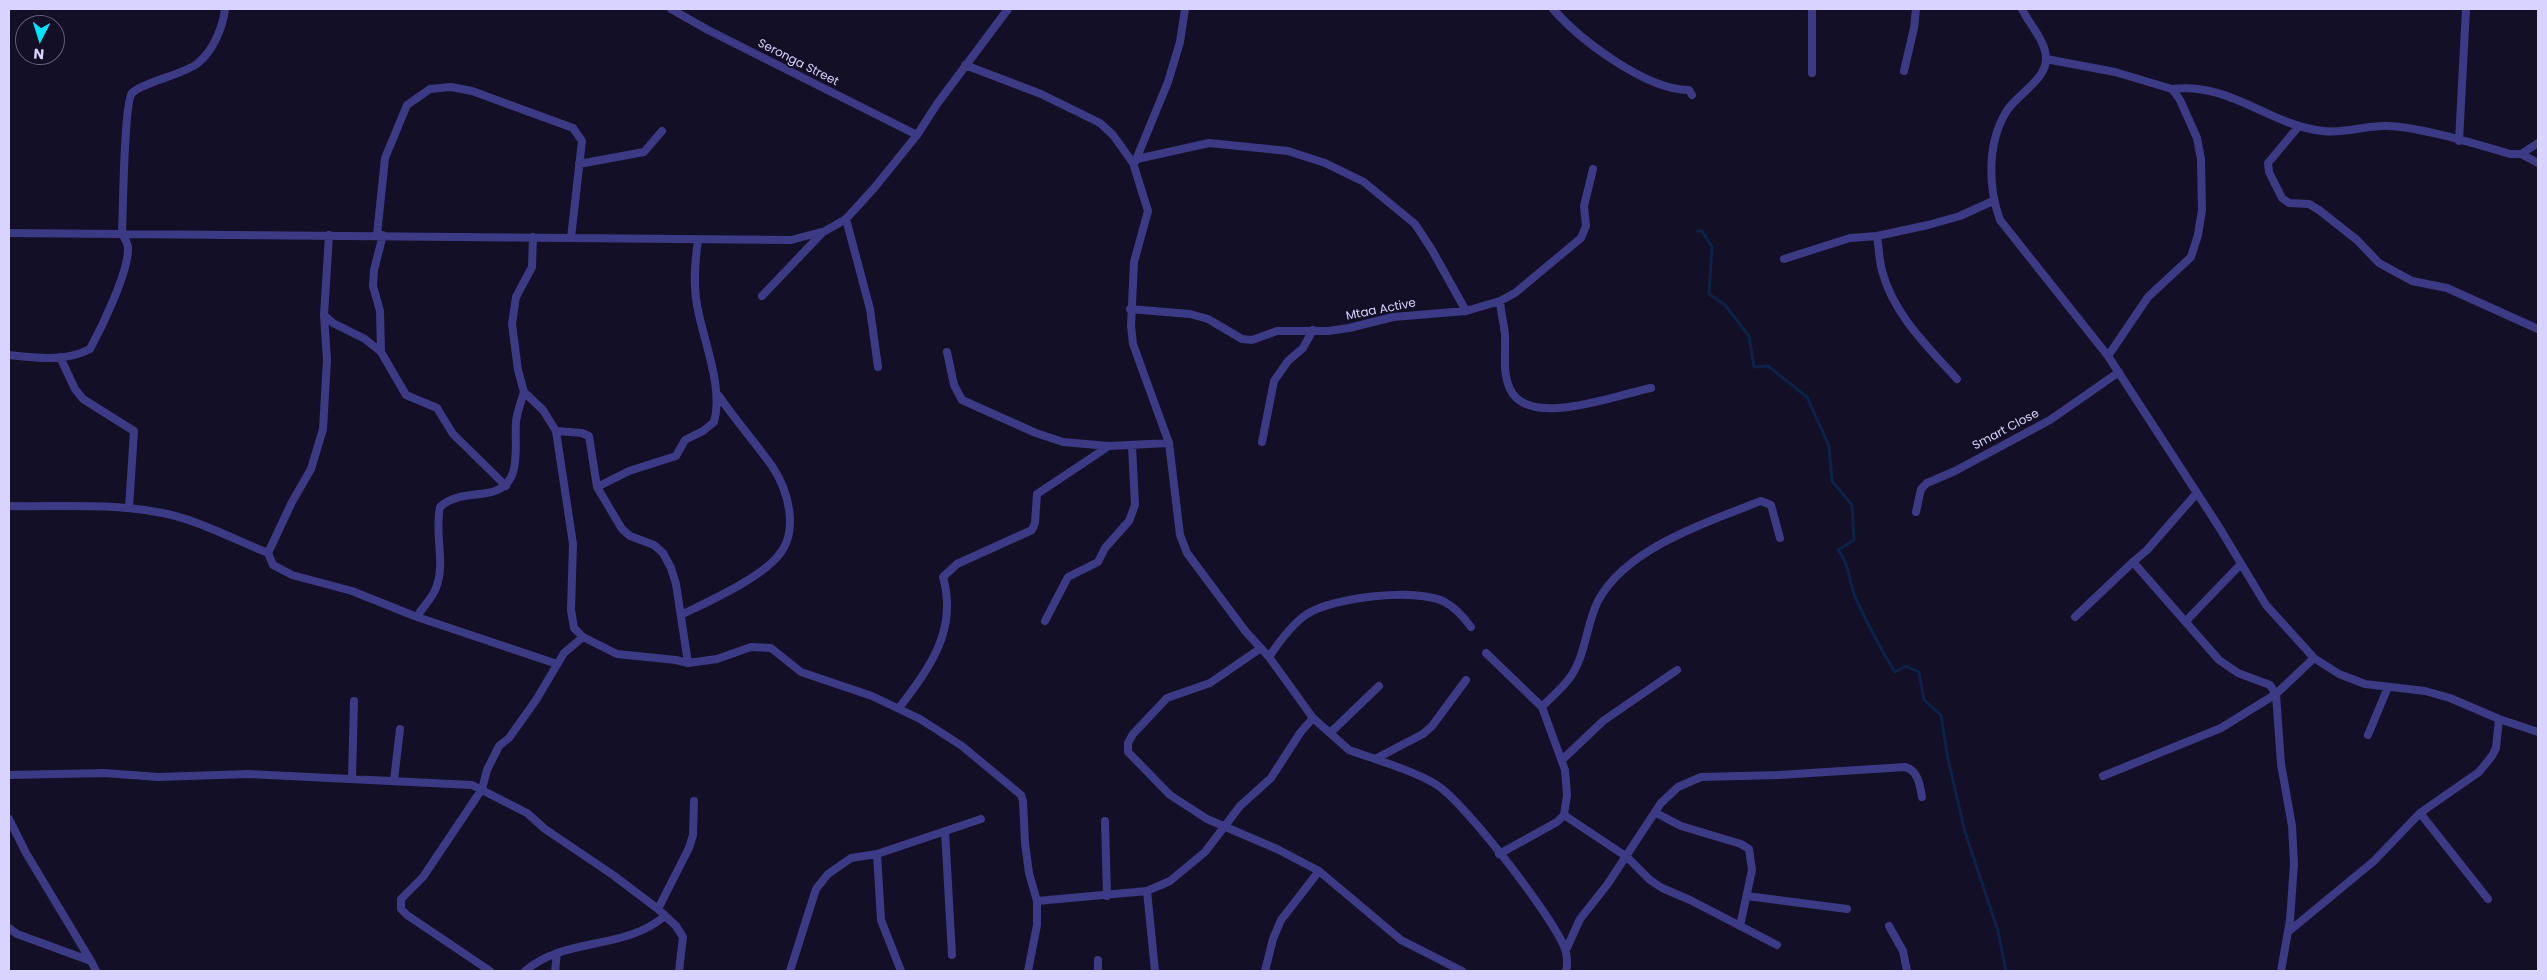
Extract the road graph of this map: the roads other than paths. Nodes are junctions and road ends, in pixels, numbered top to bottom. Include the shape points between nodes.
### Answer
1 (226, 9) edge
2 (671, 9) edge
3 (1008, 9) edge
4 (1185, 9) edge
5 (1553, 9) edge
6 (1812, 9) edge
7 (1916, 9) edge
8 (2022, 9) edge
9 (2466, 9) edge
10 (2046, 59) junction
11 (965, 65) junction
12 (1904, 71) dead end
13 (1812, 73) dead end
14 (2172, 88) junction
15 (1692, 94) dead end
16 (2300, 126) junction
17 (662, 131) dead end
18 (917, 135) junction
19 (2459, 141) junction
20 (2538, 144) edge
21 (2521, 154) junction
22 (1135, 161) junction
23 (579, 164) junction
24 (2538, 164) edge
25 (1592, 169) dead end
26 (1993, 201) junction
27 (846, 219) junction
28 (825, 231) junction
29 (9, 233) edge
30 (122, 234) junction
31 (329, 235) junction
32 (380, 235) junction
33 (1877, 236) junction
34 (533, 237) junction
35 (571, 238) junction
36 (698, 240) junction
37 (1784, 259) dead end
38 (762, 296) dead end
39 (1500, 301) junction
40 (1130, 308) junction
41 (1466, 311) junction
42 (324, 315) junction
43 (2538, 329) edge
44 (1312, 330) junction
45 (381, 352) junction
46 (947, 352) dead end
47 (9, 355) edge
48 (2108, 356) junction
49 (60, 357) junction
50 (878, 366) dead end
51 (2119, 372) junction
52 (1957, 379) dead end
53 (1651, 388) dead end
54 (524, 392) junction
55 (719, 396) junction
56 (556, 431) junction
57 (1262, 442) dead end
58 (1170, 443) junction
59 (1109, 446) junction
60 (1132, 446) junction
61 (506, 486) junction
62 (597, 487) junction
63 (2196, 494) junction
64 (9, 506) edge
65 (129, 508) junction
66 (1916, 512) dead end
67 (1780, 538) dead end
68 (268, 553) junction
69 (2133, 562) junction
70 (2240, 564) junction
71 (681, 615) junction
72 (417, 617) junction
73 (2075, 617) dead end
74 (1045, 621) dead end
75 (2186, 621) junction
76 (1471, 627) dead end
77 (583, 637) junction
78 (1261, 648) junction
79 (1486, 653) dead end
80 (1269, 657) junction
81 (2314, 658) junction
82 (688, 663) junction
83 (557, 664) junction
84 (1677, 670) dead end
85 (1466, 680) dead end
86 (1379, 686) dead end
87 (2388, 687) junction
88 (2276, 694) junction
89 (354, 701) dead end
90 (1542, 707) junction
91 (899, 708) junction
92 (1314, 718) junction
93 (2499, 719) junction
94 (400, 729) dead end
95 (2538, 732) edge
96 (1330, 733) junction
97 (2368, 735) dead end
98 (1374, 759) junction
99 (1562, 760) junction
100 (9, 775) edge
101 (2103, 776) dead end
102 (352, 778) junction
103 (394, 780) junction
104 (482, 789) junction
105 (1922, 797) dead end
106 (694, 802) dead end
107 (2420, 813) junction
108 (1656, 814) junction
109 (1564, 815) junction
110 (9, 818) edge
111 (981, 819) dead end
112 (1105, 821) dead end
113 (1226, 827) junction
114 (945, 831) junction
115 (877, 854) junction
116 (1499, 854) junction
117 (1627, 857) junction
118 (1318, 871) junction
119 (1147, 891) junction
120 (1107, 896) junction
121 (1747, 896) junction
122 (2488, 899) dead end
123 (1037, 902) junction
124 (658, 909) junction
125 (1847, 909) dead end
126 (665, 916) junction
127 (1740, 926) junction
128 (1889, 926) dead end
129 (9, 928) edge
130 (2288, 932) junction
131 (1777, 945) dead end
132 (1566, 950) junction
133 (557, 953) junction
134 (952, 955) dead end
135 (1098, 960) dead end
136 (91, 961) junction
137 (96, 971) edge
138 (490, 971) edge
139 (525, 971) edge
140 (555, 971) edge
141 (679, 971) edge
142 (790, 971) edge
143 (901, 971) edge
144 (1028, 971) edge
145 (1098, 971) edge
146 (1155, 971) edge
147 (1268, 971) edge
148 (1462, 971) edge
149 (1566, 971) edge
150 (1907, 971) edge
151 (2281, 971) edge

1 - 30 street via 208,52 198,64 132,93 125,128
2 - 18 street, Seronga Street
3 - 11 street
4 - 22 street via 1180,42 1168,82
5 - 15 street via 1580,36 1614,60
6 - 13 street
7 - 12 street
8 - 10 street via 2044,48
9 - 19 street
10 - 14 street via 2114,72
10 - 26 street via 2036,80 2006,112 1996,138 1991,167
11 - 18 street
11 - 22 street via 1041,94 1100,123
14 - 16 street via 2212,90
14 - 48 street via 2197,138 2201,159 2202,210 2198,235 2191,257 2148,297
16 - 19 street via 2325,132 2389,126
16 - 43 street via 2268,163 2282,198 2309,204 2319,210 2357,240 2379,263 2412,281 2448,288
17 - 23 street via 644,152
18 - 27 street
19 - 21 street
20 - 21 street
21 - 24 street
22 - 40 street via 1148,212 1134,262
22 - 41 street via 1209,143 1288,151 1325,163 1364,182 1414,224
23 - 32 street via 582,141 574,128 472,91 430,88 407,105 385,158
23 - 35 street
25 - 39 street, Mtaa Active via 1584,206 1586,226 1581,238 1515,293
26 - 33 street via 1960,216
26 - 48 street via 2007,230
27 - 28 street
27 - 50 street via 870,309
28 - 36 street via 791,240
28 - 38 street
29 - 30 street
30 - 31 street
30 - 49 street via 128,246 127,260 96,339 90,349
31 - 32 street
31 - 42 street
32 - 34 street
32 - 45 street via 373,286 380,311
33 - 37 street via 1850,238
33 - 52 street via 1882,270 1903,317
34 - 35 street
34 - 54 street via 532,267 512,310 518,370
35 - 36 street
36 - 55 street via 695,263 697,304
39 - 41 street, Mtaa Active
39 - 53 street via 1505,335 1503,357 1510,388 1523,402 1534,406 1572,408
40 - 44 street, Mtaa Active via 1190,314 1208,319 1242,339 1252,340 1278,331
40 - 58 street via 1133,344
41 - 44 street, Mtaa Active via 1393,317 1350,328
42 - 45 street
42 - 68 street via 327,360 324,429 311,469
44 - 57 street via 1303,348 1282,368 1274,381
45 - 61 street via 406,395 436,408 453,434
46 - 59 street via 954,385 962,400 1063,442
47 - 49 street
48 - 51 street
49 - 65 street via 83,399 134,431
51 - 63 street
51 - 66 street, Smart Close via 2050,420 1956,471 1926,483 1921,489
54 - 56 street via 543,410
54 - 61 street via 516,421 512,478
55 - 62 street via 714,422 685,440 676,456 629,471
55 - 71 street via 784,487 789,509 787,541 779,555 764,568
56 - 62 street via 589,436
56 - 77 street via 573,544 571,610 574,628
58 - 60 street
58 - 78 street via 1180,536 1186,553
59 - 60 street
59 - 91 street via 1037,494 1032,530 957,564 944,577 949,597 942,641 928,669
60 - 74 street via 1135,498 1129,521 1105,548 1098,562 1068,577
61 - 72 street via 488,493 455,497 440,507 437,518 440,575 436,590
62 - 71 street via 622,529 663,553 676,584
63 - 69 street
63 - 70 street
64 - 65 street
65 - 68 street via 183,519
67 - 90 street via 1771,505 1761,501 1682,534 1638,558 1619,574 1599,600 1571,677
68 - 72 street via 273,565 292,575 352,591
69 - 73 street
69 - 75 street
70 - 75 street
70 - 81 street via 2266,605
71 - 82 street
72 - 83 street
75 - 88 street via 2219,660 2238,673 2270,685
76 - 80 street via 1456,608 1442,601 1414,594 1366,599 1328,605 1307,614 1282,638
77 - 82 street via 617,654
77 - 83 street via 564,653
78 - 80 street
78 - 113 street via 1210,683 1167,698 1128,743 1128,752 1170,795 1206,819
79 - 90 street
80 - 92 street
81 - 87 street via 2338,674 2365,684
81 - 88 street
82 - 91 street via 717,659 751,647 770,648 801,672
83 - 104 street via 536,700 509,738 499,746 486,770
84 - 99 street via 1603,721
85 - 98 street via 1423,734
86 - 96 street
87 - 93 street via 2450,698
87 - 97 street
88 - 101 street via 2221,728
88 - 130 street via 2281,764 2294,854
89 - 102 street
90 - 99 street
91 - 123 street via 962,746 1021,795 1028,865
92 - 96 street
92 - 113 street via 1300,733 1271,778 1240,806
93 - 95 street
93 - 107 street via 2498,738 2492,756 2479,772
94 - 103 street
96 - 98 street via 1349,750
98 - 116 street via 1438,785
99 - 109 street via 1567,795
100 - 102 street via 104,773 167,777 248,774
102 - 103 street
103 - 104 street via 453,782 472,784
104 - 124 street via 527,813
104 - 138 street via 423,877 400,904 407,916
105 - 108 street via 1915,773 1906,767 1708,776 1678,787 1661,803
106 - 124 street via 693,835 689,848
107 - 122 street
107 - 130 street via 2374,861
108 - 117 street
108 - 121 street via 1749,849 1752,870
109 - 116 street
109 - 117 street
110 - 136 street via 26,853
111 - 114 street
112 - 120 street
113 - 118 street
113 - 119 street via 1205,852 1170,881
114 - 115 street
114 - 134 street
115 - 142 street via 851,858 828,874 816,889
115 - 143 street via 882,920
116 - 132 street via 1536,900
117 - 127 street via 1656,884
117 - 132 street via 1580,919
118 - 147 street via 1281,920 1272,939
118 - 148 street via 1402,940
119 - 120 street
119 - 146 street
120 - 123 street
121 - 125 street
121 - 127 street
123 - 144 street via 1037,925
124 - 126 street
126 - 133 street via 640,933
126 - 141 street via 683,936
127 - 131 street
128 - 150 street via 1903,952
129 - 136 street via 17,934
130 - 151 street
132 - 149 street
133 - 139 street via 539,960
133 - 140 street
135 - 145 street
136 - 137 street

